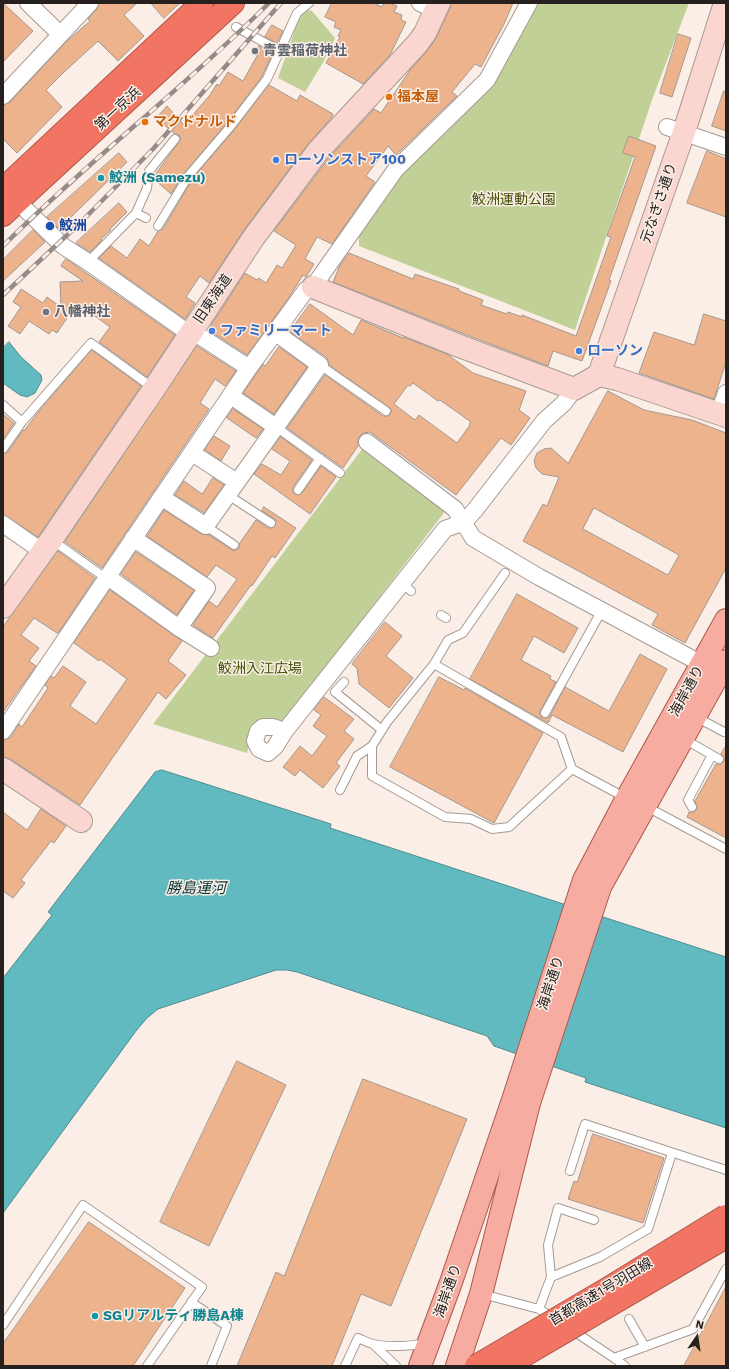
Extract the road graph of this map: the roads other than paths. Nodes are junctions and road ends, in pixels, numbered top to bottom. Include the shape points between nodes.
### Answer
1 (28, 3) edge
2 (90, 3) edge
3 (202, 3) edge
4 (233, 3) edge
5 (309, 3) edge
6 (529, 3) edge
7 (725, 3) edge
8 (431, 5) edge
9 (236, 27) dead end
10 (60, 34) junction
11 (280, 51) junction
12 (3, 96) edge
13 (676, 129) junction
14 (175, 139) dead end
15 (726, 147) edge
16 (8, 202) edge
17 (136, 213) junction
18 (146, 218) dead end
19 (158, 226) dead end
20 (88, 262) junction
21 (313, 287) junction
22 (191, 333) junction
23 (276, 333) junction
24 (320, 365) junction
25 (249, 368) junction
26 (599, 375) junction
27 (154, 389) junction
28 (574, 389) junction
29 (726, 393) edge
30 (231, 396) junction
31 (3, 405) edge
32 (386, 411) dead end
33 (722, 415) edge
34 (22, 422) junction
35 (276, 427) junction
36 (367, 442) dead end
37 (3, 449) edge
38 (192, 453) junction
39 (320, 458) junction
40 (340, 473) dead end
41 (232, 488) junction
42 (298, 490) dead end
43 (161, 497) junction
44 (464, 522) junction
45 (271, 523) dead end
46 (3, 524) edge
47 (206, 526) junction
48 (134, 538) junction
49 (234, 545) dead end
50 (47, 546) junction
51 (505, 573) dead end
52 (107, 578) junction
53 (3, 607) edge
54 (602, 610) junction
55 (726, 620) edge
56 (179, 628) junction
57 (210, 648) dead end
58 (726, 661) edge
59 (434, 664) junction
60 (702, 664) junction
61 (344, 682) dead end
62 (545, 713) dead end
63 (696, 716) junction
64 (285, 730) dead end
65 (382, 730) junction
66 (3, 731) edge
67 (724, 732) dead end
68 (684, 738) junction
69 (372, 746) junction
70 (3, 769) edge
71 (572, 769) junction
72 (340, 790) dead end
73 (637, 802) junction
74 (692, 807) dead end
75 (81, 821) dead end
76 (726, 849) edge
77 (529, 1077) junction
78 (672, 1153) junction
79 (726, 1170) edge
80 (570, 1171) dead end
81 (726, 1216) edge
82 (594, 1220) dead end
83 (726, 1237) edge
84 (726, 1269) edge
85 (551, 1278) junction
86 (481, 1294) junction
87 (191, 1302) junction
88 (539, 1309) junction
89 (629, 1319) dead end
90 (3, 1325) edge
91 (430, 1341) junction
92 (373, 1344) junction
93 (645, 1347) junction
94 (614, 1358) junction
95 (147, 1366) edge
96 (211, 1366) edge
97 (346, 1366) edge
98 (396, 1366) edge
99 (420, 1366) edge
100 (457, 1366) edge
101 (468, 1366) edge
102 (476, 1366) edge
103 (506, 1366) edge
104 (625, 1366) edge

1 - 10 street
2 - 10 street
3 - 16 highway, 第一京浜
4 - 16 highway, 第一京浜
5 - 11 lane via 297,13
6 - 21 street via 486,80 396,169
7 - 13 street, 元なぎさ通り
8 - 22 street, 旧東海道 via 425,33 418,43 318,150 254,237
9 - 11 lane
10 - 12 street
11 - 19 lane via 267,79 189,175
13 - 15 street
13 - 26 street, 元なぎさ通り
14 - 17 lane via 149,171 147,188
16 - 20 street via 63,246
17 - 18 lane
17 - 20 lane
20 - 22 street
21 - 23 street via 306,290
21 - 28 street
22 - 25 street
22 - 27 street, 旧東海道
23 - 24 street
23 - 25 street
24 - 32 lane
24 - 35 street
25 - 30 street
26 - 28 street
26 - 33 street
27 - 34 lane via 91,344
27 - 50 street, 旧東海道
28 - 44 street via 564,403 544,421
29 - 33 street
30 - 35 street
30 - 38 street
31 - 34 lane
34 - 37 lane
35 - 39 lane
35 - 41 street
36 - 44 street via 455,509
38 - 41 street
38 - 43 street
39 - 40 lane
39 - 42 lane
41 - 45 lane
41 - 47 street
43 - 47 street
43 - 48 street
44 - 54 street via 473,538
44 - 64 street via 445,529 407,587
46 - 50 street
47 - 49 lane
48 - 52 street
48 - 56 street via 207,588
50 - 52 lane
50 - 53 street, 旧東海道
51 - 59 lane via 463,633 448,640
52 - 56 street
52 - 66 street
54 - 60 street
54 - 62 lane
55 - 60 main road, 海岸通り
56 - 57 street
58 - 63 main road, 海岸通り
59 - 65 lane
59 - 71 lane via 561,737
60 - 73 main road, 海岸通り
61 - 65 lane via 335,692
63 - 67 lane
63 - 68 main road, 海岸通り
65 - 69 lane
68 - 73 main road, 海岸通り
68 - 74 lane via 715,757 688,800
69 - 71 lane via 372,776 445,817 470,819 492,829 509,827
69 - 72 lane via 358,756
70 - 75 street
71 - 73 lane
73 - 76 lane
73 - 77 main road, 海岸通り via 592,884
77 - 86 main road, 海岸通り via 529,1103
77 - 91 main road, 海岸通り
78 - 79 lane
78 - 80 lane via 585,1124
78 - 85 lane via 648,1229 600,1257
81 - 102 highway, 首都高速1号羽田線, bridge
82 - 85 lane via 558,1208 548,1245
83 - 103 highway, 首都高速1号羽田線, bridge
84 - 93 lane via 693,1328
85 - 88 lane
86 - 88 lane
86 - 100 main road, 海岸通り
86 - 101 main road
87 - 90 lane via 202,1287 83,1204
87 - 95 lane
87 - 96 lane via 226,1326
88 - 94 lane
89 - 93 lane
91 - 92 lane via 406,1346
91 - 99 main road, 海岸通り
92 - 97 lane via 358,1338
92 - 98 lane
93 - 94 lane
94 - 104 lane

